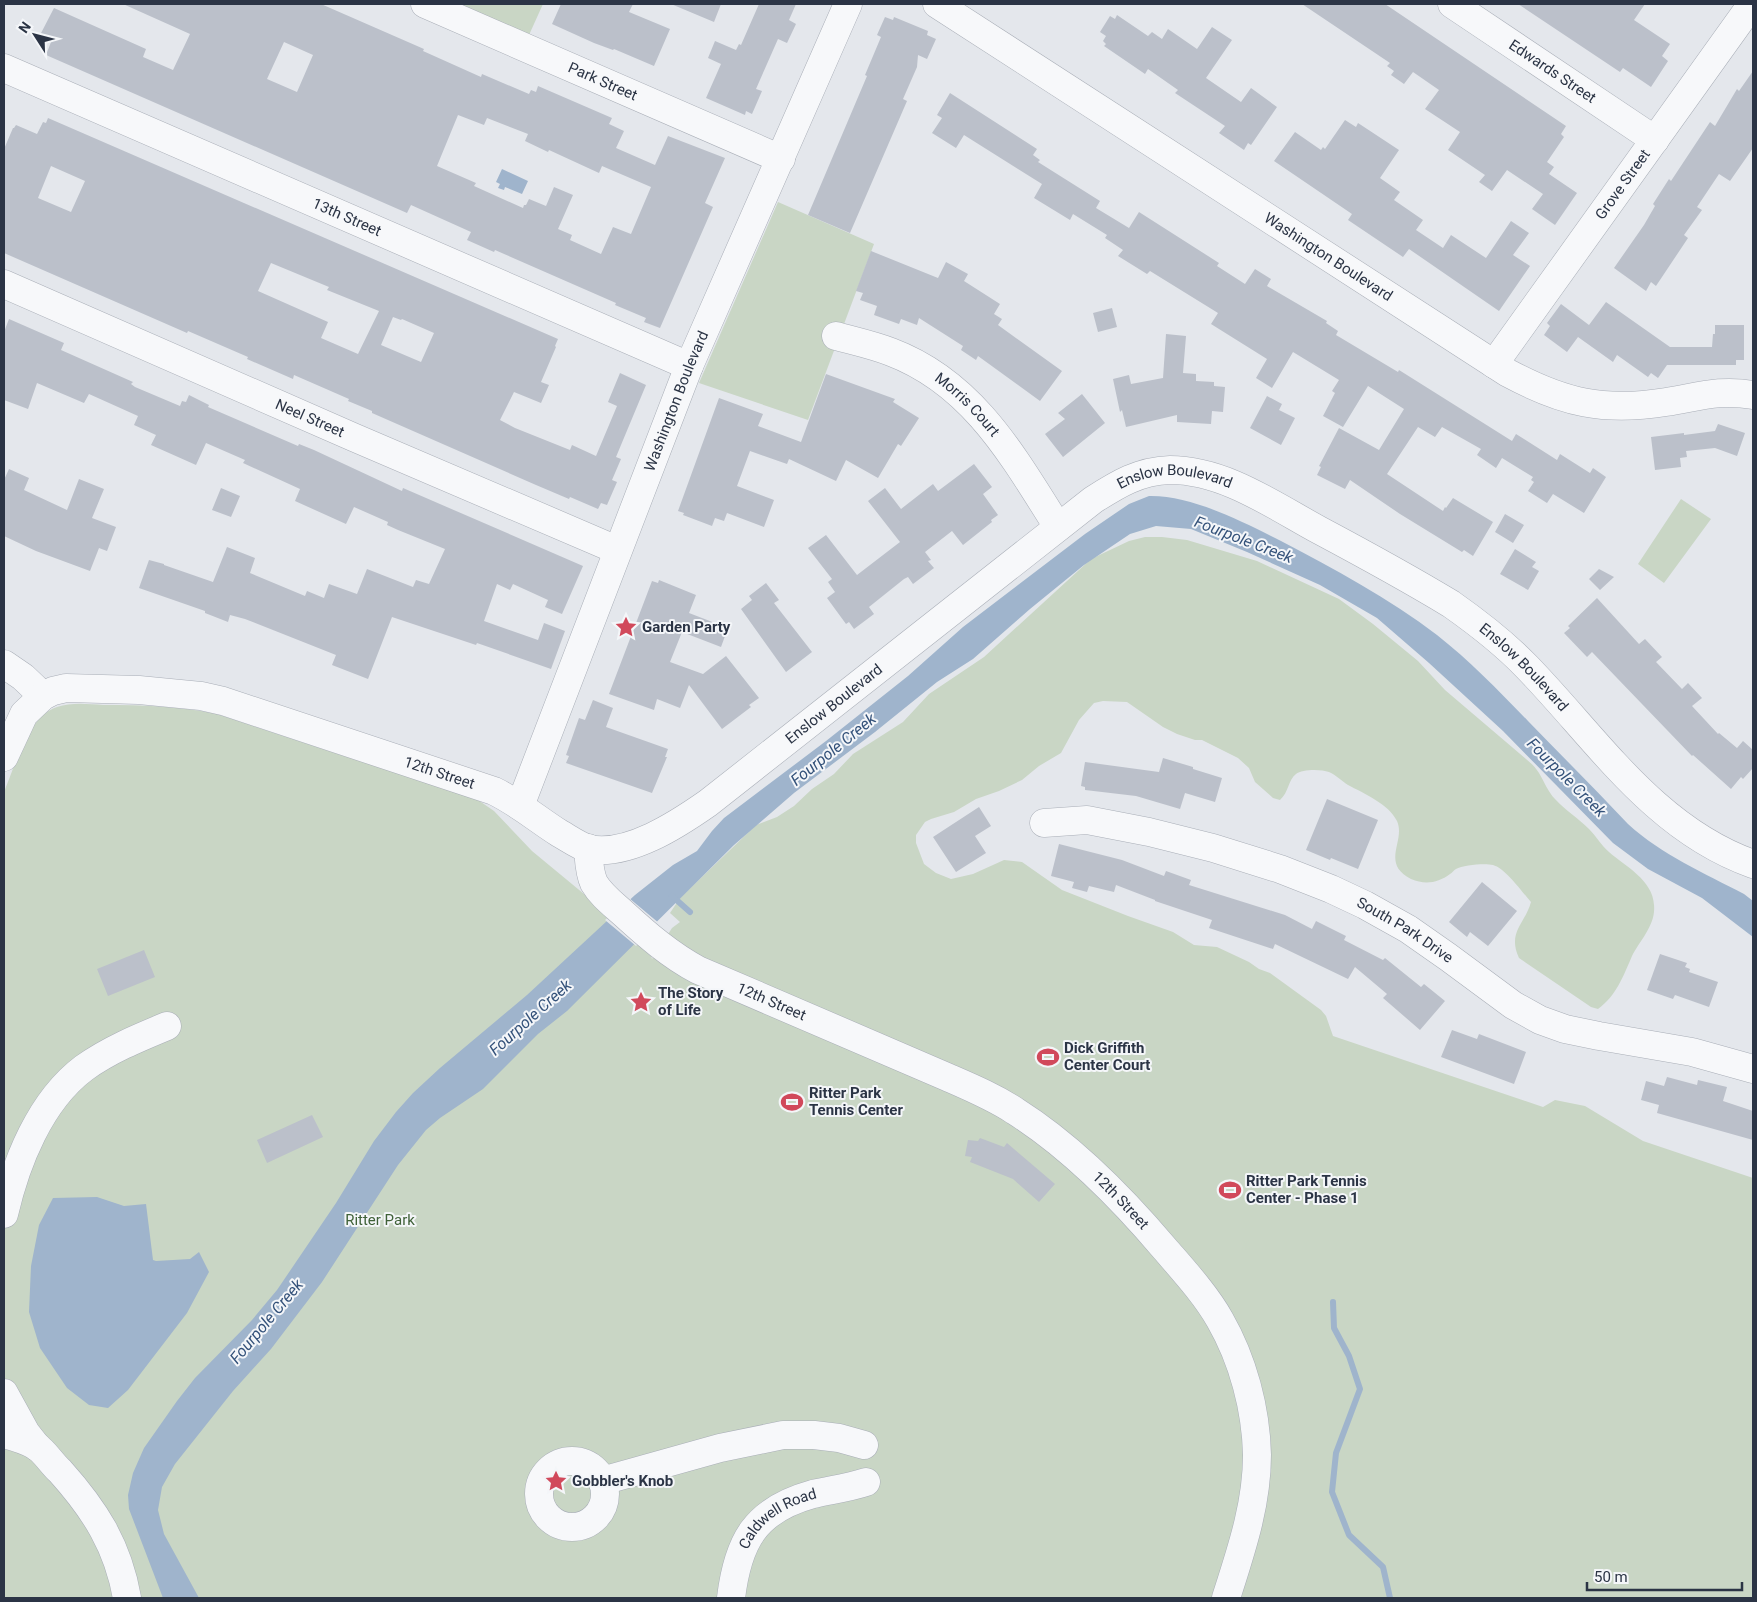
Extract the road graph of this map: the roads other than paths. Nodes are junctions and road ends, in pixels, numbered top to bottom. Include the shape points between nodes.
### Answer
1 (425, 4) edge
2 (848, 4) edge
3 (937, 4) edge
4 (1452, 4) edge
5 (1752, 4) edge
6 (4, 68) edge
7 (1655, 140) junction
8 (780, 159) junction
9 (4, 284) edge
10 (836, 336) dead end
11 (1494, 364) junction
12 (688, 366) junction
13 (1753, 395) edge
14 (1058, 527) junction
15 (617, 550) junction
16 (4, 664) edge
17 (43, 696) junction
18 (4, 757) edge
19 (520, 806) junction
20 (1044, 823) dead end
21 (588, 848) junction
22 (1753, 864) edge
23 (166, 1026) dead end
24 (1753, 1070) edge
25 (4, 1214) edge
26 (4, 1393) edge
27 (4, 1434) edge
28 (864, 1444) dead end
29 (38, 1447) junction
30 (602, 1482) dead end
31 (866, 1482) dead end
32 (127, 1598) edge
33 (731, 1598) edge
34 (1226, 1598) edge

1 - 8 street, Park Street
2 - 8 street, Washington Boulevard
3 - 11 street, Washington Boulevard
4 - 7 street, Edwards Street
5 - 7 street, Grove Street
6 - 12 street, 13th Street
7 - 11 street, Grove Street
8 - 12 street, Washington Boulevard
9 - 15 street, Neel Street
10 - 14 street, Morris Court via 891,352 939,377 961,394 995,432
11 - 13 street, Washington Boulevard via 1548,392 1599,405 1648,405 1730,392
12 - 15 street, Washington Boulevard
14 - 21 street, Enslow Boulevard via 691,815 638,842 603,850
14 - 22 street, Enslow Boulevard via 1093,500 1144,473 1170,470 1195,473 1220,479 1256,496 1414,582 1480,624 1528,668 1651,802 1711,846
15 - 19 street, Washington Boulevard
16 - 17 street
17 - 18 street via 24,714
17 - 19 street, 12th Street via 74,688 201,696 494,791
19 - 21 street, 12th Street
20 - 24 street, South Park Drive via 1087,820 1149,832 1280,869 1331,889 1408,929 1513,1005 1540,1020 1599,1036 1692,1052
21 - 34 street, 12th Street via 593,881 606,898 678,959 1013,1109 1082,1162 1146,1226 1220,1319 1236,1351 1245,1380 1256,1445 1255,1486 1247,1530
23 - 25 street via 107,1053 66,1084 38,1123 24,1152
26 - 29 street via 26,1433
27 - 29 street
28 - 30 street via 814,1435 783,1436 712,1450
29 - 32 street via 79,1493 110,1540
31 - 33 street, Caldwell Road via 793,1500 776,1508 748,1537 740,1554

